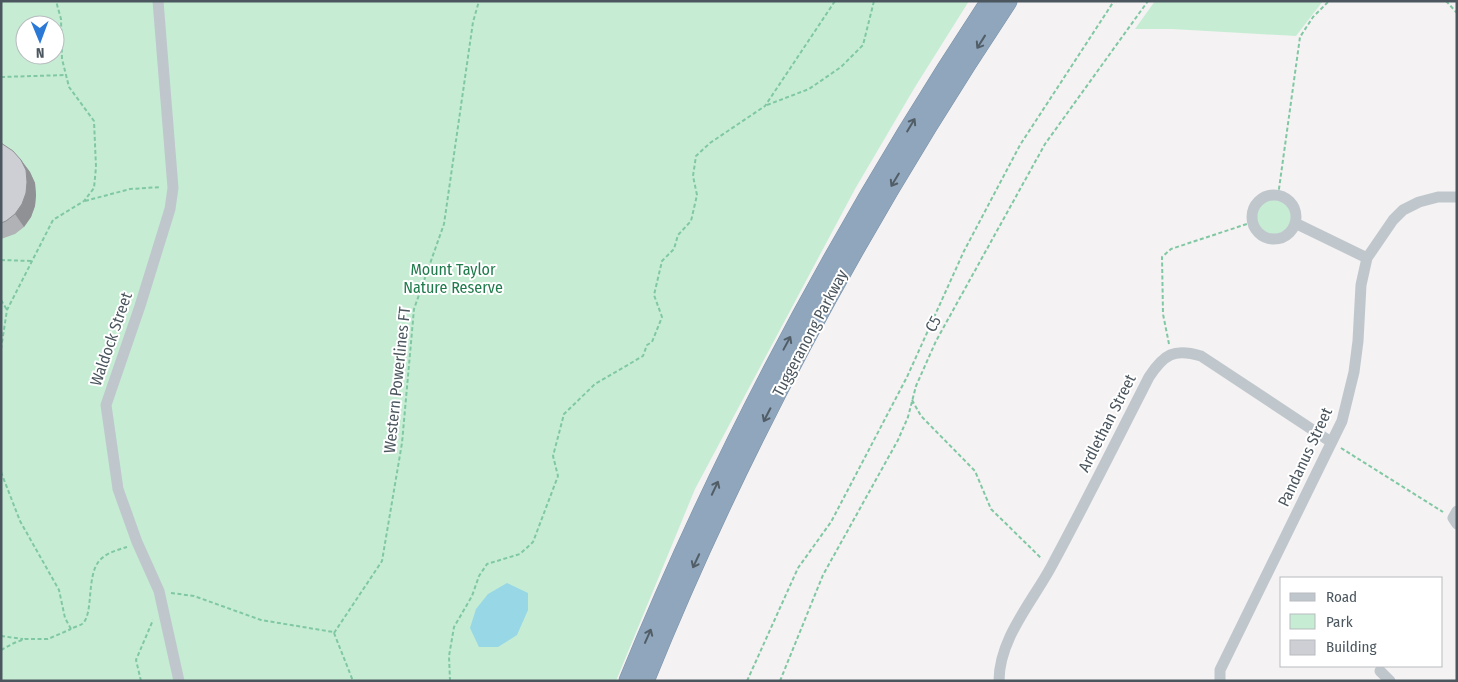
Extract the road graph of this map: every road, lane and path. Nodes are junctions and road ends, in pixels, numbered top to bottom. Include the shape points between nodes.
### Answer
1 (56, 1) edge
2 (158, 1) edge
3 (479, 1) edge
4 (835, 1) edge
5 (874, 1) edge
6 (991, 1) edge
7 (1007, 1) edge
8 (1114, 1) edge
9 (1148, 1) edge
10 (1330, 1) edge
11 (1446, 1) edge
12 (1457, 12) edge
13 (66, 75) junction
14 (1, 77) edge
15 (765, 106) junction
16 (174, 188) junction
17 (1278, 196) junction
18 (1457, 197) edge
19 (84, 201) junction
20 (1253, 222) junction
21 (1295, 223) junction
22 (1367, 258) junction
23 (1, 260) edge
24 (32, 261) junction
25 (1, 300) edge
26 (7, 310) junction
27 (1, 349) edge
28 (1170, 354) junction
29 (912, 400) junction
30 (1331, 442) junction
31 (1, 472) edge
32 (1456, 518) edge
33 (137, 542) junction
34 (1051, 568) junction
35 (160, 596) junction
36 (71, 629) junction
37 (334, 633) junction
38 (1, 636) edge
39 (26, 639) junction
40 (1, 650) edge
41 (1380, 670) dead end
42 (141, 681) edge
43 (179, 681) edge
44 (353, 681) edge
45 (450, 681) edge
46 (628, 681) edge
47 (644, 681) edge
48 (747, 681) edge
49 (780, 681) edge
50 (999, 681) edge
51 (1220, 681) edge
52 (1390, 681) edge

1 - 13 path via 61,19 62,59
2 - 16 street, Waldock Street
3 - 37 path, Western Powerlines FT via 473,22 444,224 414,309 402,443 382,561
4 - 15 path
5 - 15 path via 863,45 841,67 809,88
46 -> 6 highway, Tuggeranong Parkway via 687,546 786,346 885,169
7 -> 47 highway, Tuggeranong Parkway via 890,189 804,341 699,554
8 - 48 path via 1020,145 964,251 907,377 831,522 798,568
9 - 29 path, C5 via 1045,144 936,341
10 - 17 path via 1313,17 1300,38
11 - 12 path
13 - 14 path
13 - 19 path via 69,87 94,121 94,188
15 - 45 path via 696,156 693,176 696,194 691,221 662,261 654,295 662,317 652,342 647,345 643,356 595,384 564,414 553,456 558,476 533,542 520,554 487,564 479,576 454,628 449,656
16 - 19 path via 130,189
16 - 33 street, Waldock Street via 140,306 106,405 118,489
17 - 20 street via 1267,196 1258,202 1252,212
17 - 21 street via 1293,206
18 - 22 street, Pandanus Street via 1438,197 1403,210
19 - 24 path via 53,220
20 - 21 street via 1260,233 1273,238 1287,234
20 - 28 path via 1171,249 1162,257 1163,314
21 - 22 street
22 - 30 street, Pandanus Street via 1354,372 1342,421
23 - 24 path
24 - 26 path
25 - 26 path
26 - 27 path
28 - 30 street via 1179,352 1201,356
28 - 34 street, Ardlethan Street via 1149,377
29 - 34 path via 921,416 975,471 991,509
29 - 49 path, C5 via 898,440 823,574
30 - 32 path
30 - 51 street, Pandanus Street via 1220,670
31 - 36 path via 20,521 59,590
33 - 35 street, Waldock Street
33 - 36 path via 107,554 99,562 92,578 88,615 83,623
34 - 50 street, Ardlethan Street via 1011,636 1002,658
35 - 37 path via 194,596 261,620
35 - 42 path via 136,660
35 - 43 street, Waldock Street
36 - 39 path via 48,639
37 - 44 path
38 - 39 path
39 - 40 path
41 - 52 street

